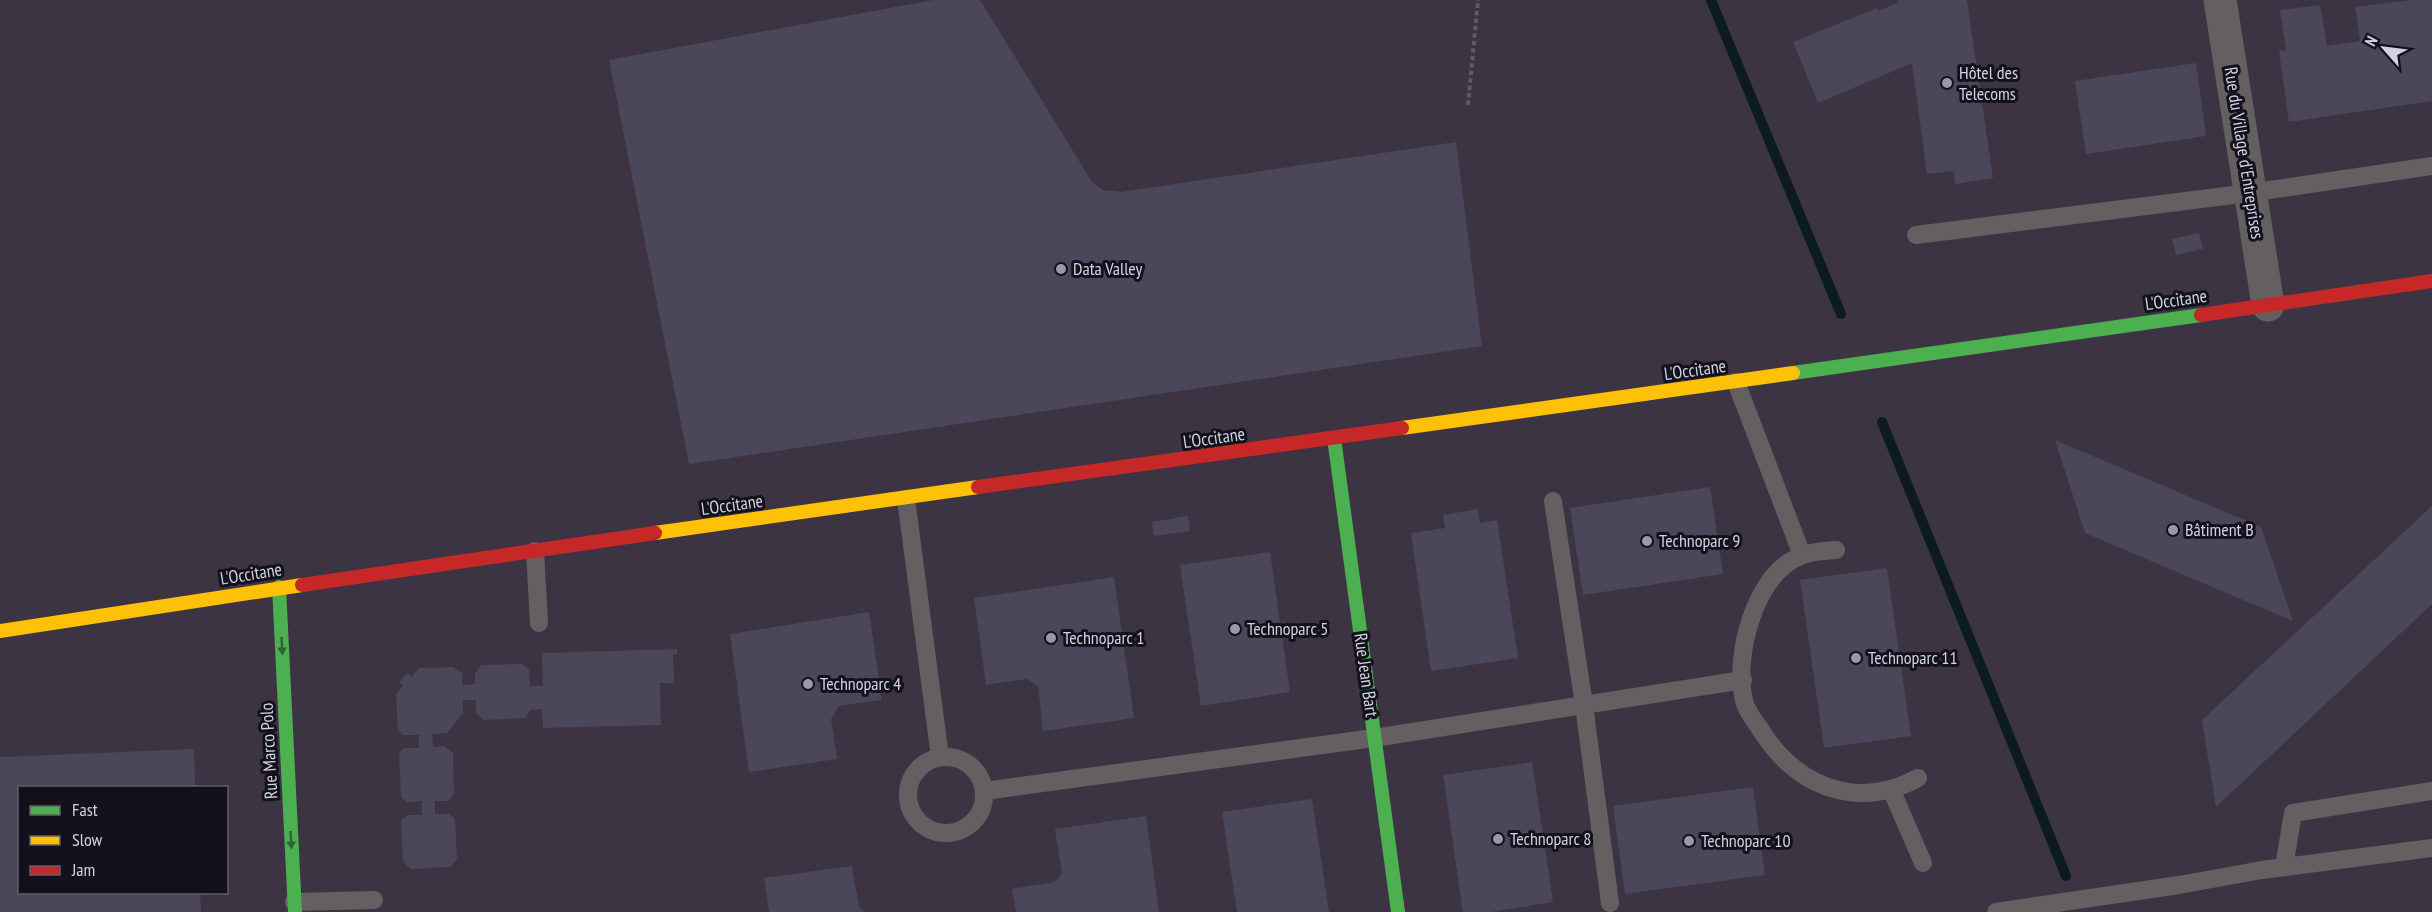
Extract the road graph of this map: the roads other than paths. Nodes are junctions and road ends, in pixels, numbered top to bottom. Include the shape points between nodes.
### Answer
1 (2220, 0) edge
2 (2432, 165) edge
3 (2248, 193) junction
4 (1916, 235) dead end
5 (2432, 280) edge
6 (2268, 305) junction
7 (1736, 382) junction
8 (1334, 438) junction
9 (906, 499) junction
10 (1553, 501) dead end
11 (1836, 549) dead end
12 (535, 551) junction
13 (1802, 555) junction
14 (279, 587) junction
15 (539, 623) dead end
16 (0, 631) edge
17 (1743, 680) junction
18 (1584, 705) junction
19 (1374, 738) junction
20 (940, 756) junction
21 (1918, 778) dead end
22 (1891, 789) junction
23 (984, 791) junction
24 (2432, 791) edge
25 (2432, 848) edge
26 (1923, 863) dead end
27 (2284, 867) junction
28 (374, 900) dead end
29 (1610, 903) dead end
30 (295, 907) edge
31 (1398, 912) edge
32 (1996, 912) edge

1 - 3 street, Rue du Village d'Entreprises
2 - 3 lane
3 - 4 lane
3 - 6 street, Rue du Village d'Entreprises
5 - 6 street, L'Occitane
6 - 7 street, L'Occitane
7 - 8 street, L'Occitane
7 - 13 lane
8 - 9 street, L'Occitane
8 - 19 street, Rue Jean Bart
9 - 12 street, L'Occitane
9 - 20 lane
10 - 18 lane
11 - 13 lane
12 - 14 street, L'Occitane
12 - 15 lane
13 - 17 lane via 1783,566 1753,610 1742,655
14 - 16 street, L'Occitane
14 -> 30 street, Rue Marco Polo
17 - 18 lane
17 - 22 lane via 1745,704 1754,721 1786,761 1807,779 1833,790 1856,793
18 - 19 lane
18 - 29 lane
19 - 23 lane
19 - 31 street, Rue Jean Bart
20 - 23 lane via 958,759 974,769
20 - 23 lane via 918,768 907,790 908,803 920,825 945,833 969,826 983,804
21 - 22 lane
22 - 26 lane
24 - 27 lane via 2293,813
25 - 27 lane
27 - 32 lane
28 - 30 lane

